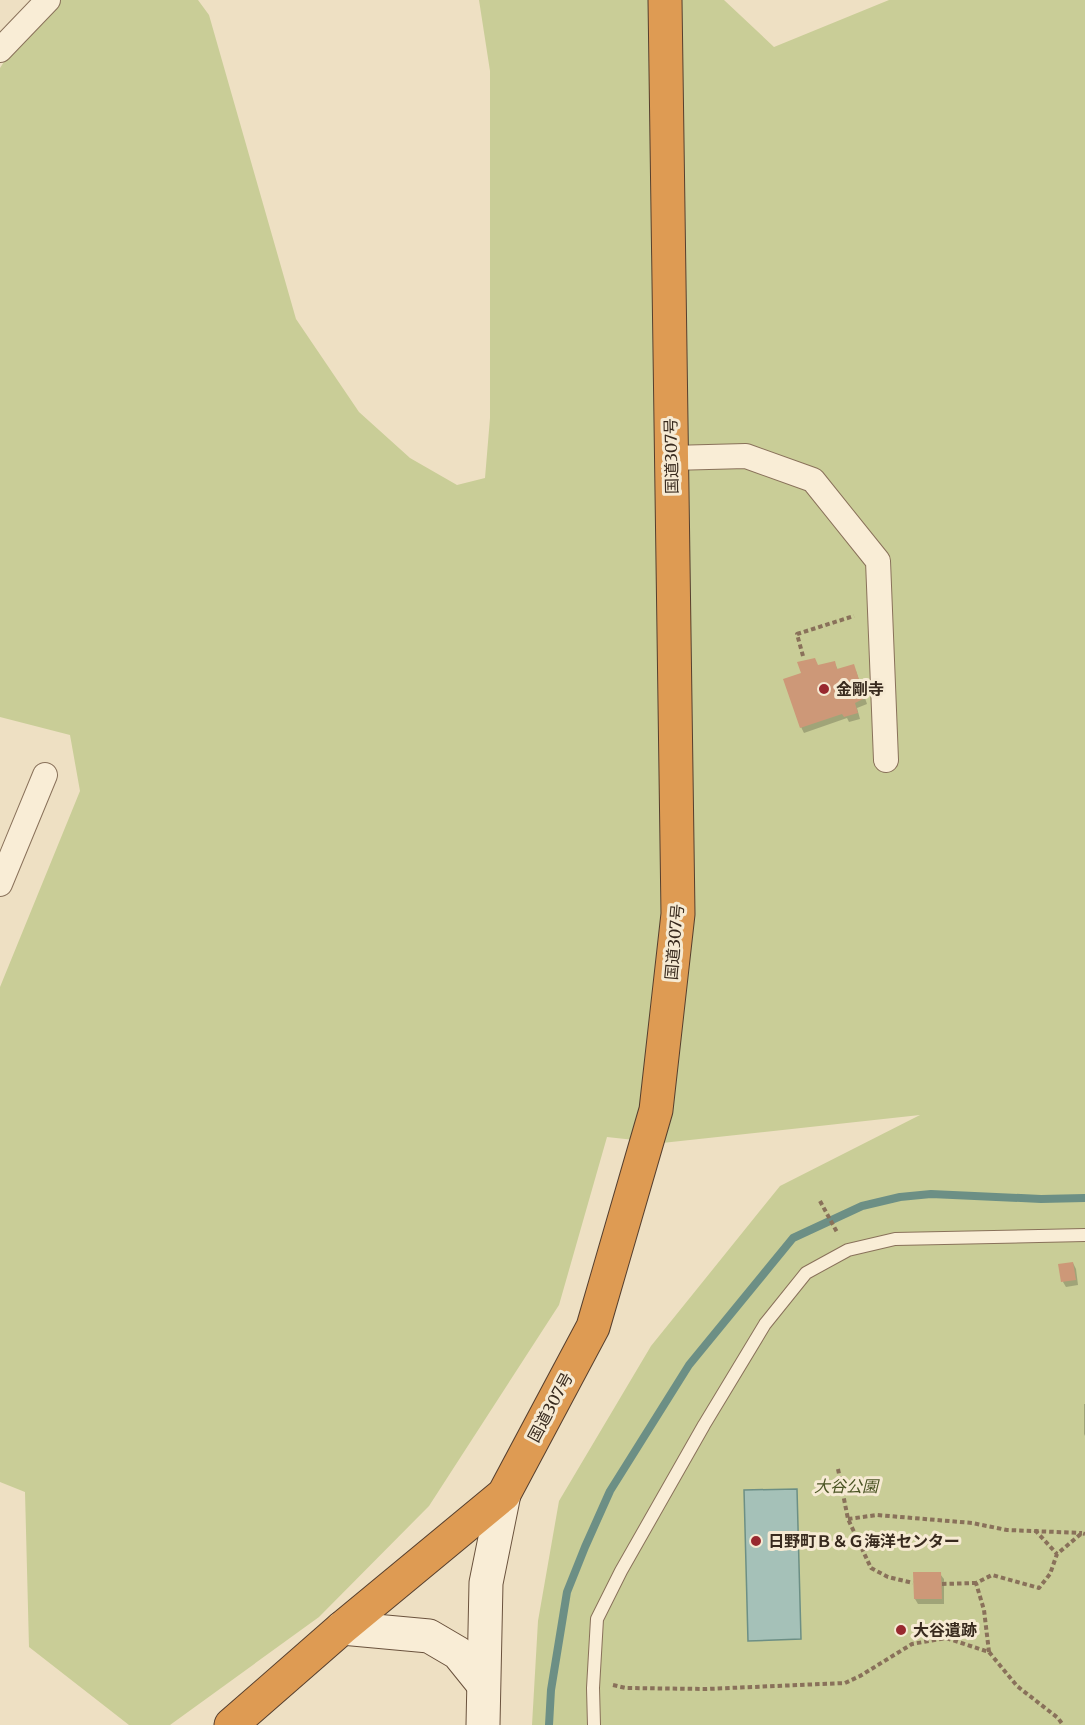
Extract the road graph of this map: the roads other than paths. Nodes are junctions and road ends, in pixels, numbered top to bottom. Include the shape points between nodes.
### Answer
1 (48, 0) edge
2 (665, 0) edge
3 (0, 50) edge
4 (671, 458) junction
5 (886, 760) dead end
6 (45, 774) dead end
7 (0, 884) edge
8 (1085, 1235) edge
9 (504, 1494) junction
10 (342, 1628) junction
11 (483, 1684) junction
12 (231, 1725) edge
13 (483, 1725) edge
14 (594, 1725) edge

1 - 3 street
2 - 4 highway, 国道307号
4 - 5 street via 746,456 813,480 879,561
4 - 9 highway, 国道307号 via 678,914 656,1110 593,1327
6 - 7 street
8 - 14 lane via 895,1239 848,1250 806,1273 765,1324 704,1425 597,1619
9 - 10 highway, 国道307号
9 - 11 street via 486,1583
10 - 11 street via 429,1636 458,1653
10 - 12 highway, 国道307号
11 - 13 street

